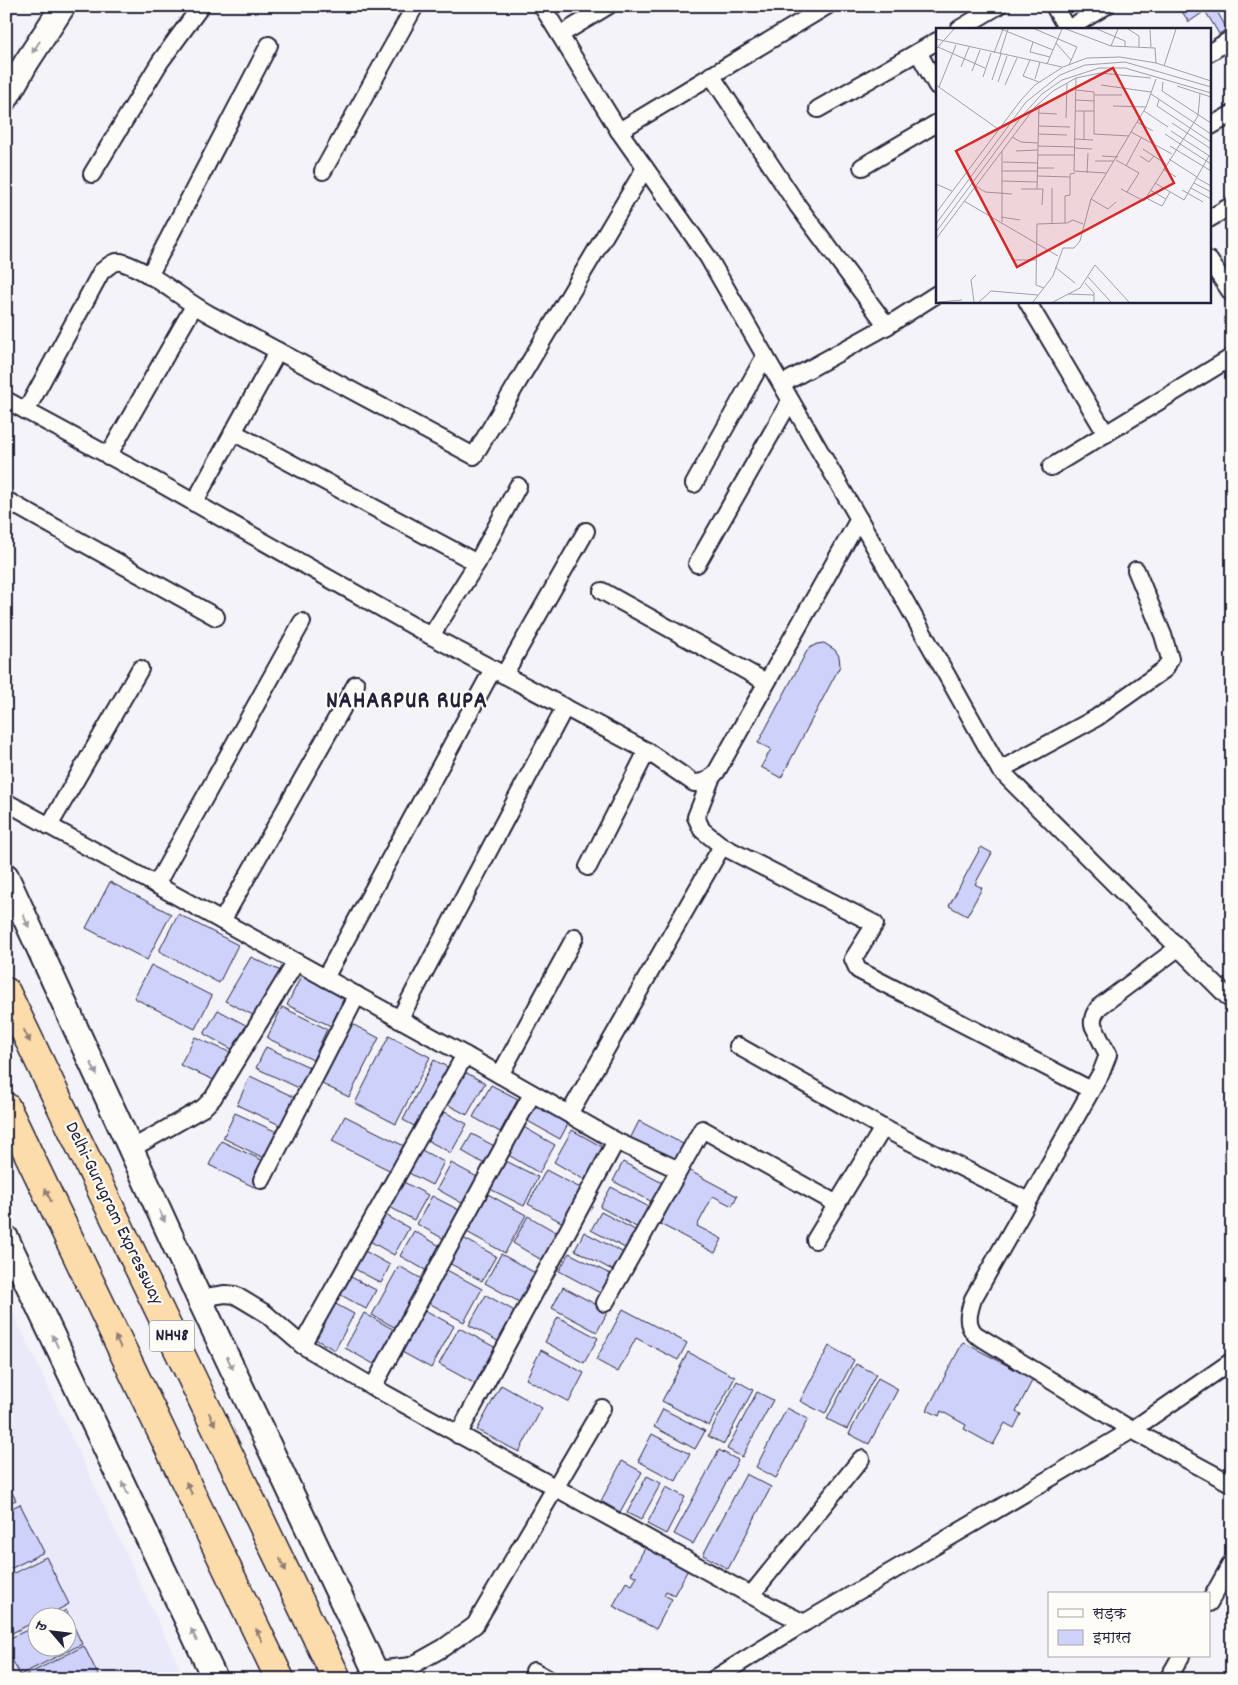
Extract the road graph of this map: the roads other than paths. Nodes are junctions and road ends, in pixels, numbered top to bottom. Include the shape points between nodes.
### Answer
1 (63, 6) edge
2 (201, 6) edge
3 (415, 6) edge
4 (542, 6) edge
5 (608, 6) edge
6 (827, 6) edge
7 (998, 6) edge
8 (1054, 6) edge
9 (1106, 6) edge
10 (961, 28) edge
11 (1066, 28) edge
12 (1069, 28) edge
13 (560, 35) junction
14 (1231, 39) edge
15 (936, 42) edge
16 (270, 45) dead end
17 (918, 52) junction
18 (1210, 52) edge
19 (712, 75) junction
20 (936, 84) edge
21 (6, 98) edge
22 (818, 109) dead end
23 (1232, 114) edge
24 (936, 124) edge
25 (1210, 126) edge
26 (619, 131) junction
27 (862, 167) dead end
28 (645, 168) junction
29 (323, 171) dead end
30 (92, 174) dead end
31 (1232, 204) edge
32 (1210, 217) edge
33 (1210, 261) edge
34 (149, 276) junction
35 (1232, 294) edge
36 (936, 295) edge
37 (1028, 302) edge
38 (194, 306) junction
39 (887, 326) junction
40 (278, 351) junction
41 (765, 356) junction
42 (1232, 357) edge
43 (782, 384) junction
44 (6, 400) edge
45 (790, 401) junction
46 (26, 411) junction
47 (233, 432) junction
48 (1106, 434) junction
49 (108, 456) junction
50 (1051, 467) dead end
51 (694, 484) dead end
52 (518, 486) dead end
53 (6, 500) edge
54 (194, 503) junction
55 (860, 519) junction
56 (586, 531) dead end
57 (477, 563) junction
58 (698, 564) dead end
59 (1136, 570) dead end
60 (602, 591) dead end
61 (216, 617) dead end
62 (302, 622) dead end
63 (431, 636) junction
64 (140, 669) dead end
65 (499, 672) junction
66 (766, 682) junction
67 (356, 684) dead end
68 (564, 707) junction
69 (647, 751) junction
70 (1000, 770) junction
71 (711, 779) junction
72 (6, 802) edge
73 (49, 826) junction
74 (722, 846) junction
75 (588, 867) dead end
76 (6, 876) edge
77 (156, 885) junction
78 (222, 922) junction
79 (575, 937) dead end
80 (1178, 948) junction
81 (296, 962) junction
82 (325, 978) junction
83 (6, 992) edge
84 (357, 995) junction
85 (1232, 1001) edge
86 (399, 1020) junction
87 (738, 1046) dead end
88 (465, 1055) junction
89 (500, 1075) junction
90 (1091, 1090) junction
91 (532, 1094) junction
92 (6, 1107) edge
93 (569, 1114) junction
94 (883, 1128) junction
95 (616, 1141) junction
96 (131, 1149) junction
97 (679, 1170) junction
98 (262, 1180) dead end
99 (1028, 1201) junction
100 (837, 1204) junction
101 (6, 1238) edge
102 (815, 1240) dead end
103 (200, 1298) junction
104 (605, 1303) dead end
105 (302, 1345) junction
106 (1232, 1361) edge
107 (373, 1387) junction
108 (602, 1408) dead end
109 (1132, 1430) junction
110 (458, 1435) junction
111 (861, 1459) dead end
112 (1232, 1484) edge
113 (556, 1487) junction
114 (1232, 1562) edge
115 (751, 1595) junction
116 (1210, 1601) edge
117 (804, 1623) junction
118 (1180, 1658) edge
119 (377, 1674) edge
120 (215, 1679) edge
121 (280, 1679) edge
122 (337, 1679) edge
123 (714, 1679) edge
124 (1168, 1679) edge

1 -> 21 main road
2 - 30 street via 160,62
3 - 29 street
4 - 13 street
5 - 13 street
6 - 19 street
7 - 10 street
8 - 11 street
9 - 12 street
13 - 26 street
14 - 18 street
15 - 17 street
16 - 34 street
17 - 20 street
17 - 22 street
19 - 26 street
19 - 39 street via 798,206
23 - 25 street
24 - 27 street
26 - 28 street
28 - 40 street via 474,456
28 - 41 street via 708,257
31 - 32 street
33 - 35 street
34 - 38 street
34 - 46 street via 117,261 101,272
36 - 39 street
37 - 48 street
38 - 40 street
38 - 49 street
39 - 43 street
40 - 47 street
41 - 43 street
41 - 51 street
42 - 48 street
43 - 45 street
44 - 46 street
45 - 55 street
45 - 58 street
46 - 49 street
47 - 54 street
47 - 57 street
48 - 50 street
49 - 54 street
52 - 57 street
53 - 61 street
54 - 63 street
55 - 66 street
55 - 70 street
56 - 65 street
57 - 63 street
59 - 70 street via 1163,635 1170,659 1165,669 1096,718
60 - 66 street
62 - 77 street
63 - 65 street
64 - 73 street
65 - 68 street
65 - 82 street
66 - 71 street
67 - 78 street
68 - 69 street
68 - 86 street
69 - 71 street via 694,783
69 - 75 street
70 - 80 street
71 - 74 street via 696,816 702,830
72 - 73 street
73 - 77 street
74 - 90 street via 875,924 853,959 858,970
74 - 93 street
76 -> 96 main road
77 - 78 street
78 - 81 street
79 - 89 street
80 - 85 street
80 - 90 street via 1095,1013 1093,1024 1108,1055
81 - 82 street
81 - 96 street via 213,1098 203,1108
82 - 84 street
83 -> 122 highway, Delhi-Gurugram Expressway / NH48
84 - 86 street
84 - 98 street
86 - 88 street
87 - 94 street
88 - 89 street
88 - 105 street
89 - 91 street
90 - 99 street
91 - 93 street
91 - 107 street
121 -> 92 highway, NH48
93 - 95 street
94 - 99 street
94 - 100 street
95 - 97 street
95 - 110 street
96 -> 103 main road
97 - 100 street via 702,1129
97 - 104 street
99 - 109 street via 973,1299 968,1316 970,1328
100 - 102 street
120 -> 101 main road
103 - 105 street via 236,1295 265,1313
103 -> 119 main road
105 - 107 street
106 - 109 street
107 - 110 street
108 - 113 street
109 - 112 street
109 - 117 street
110 - 113 street
111 - 115 street
113 - 115 street
113 - 119 street via 475,1625 411,1666
114 - 116 street
115 - 117 street
117 - 123 street
118 - 124 street

